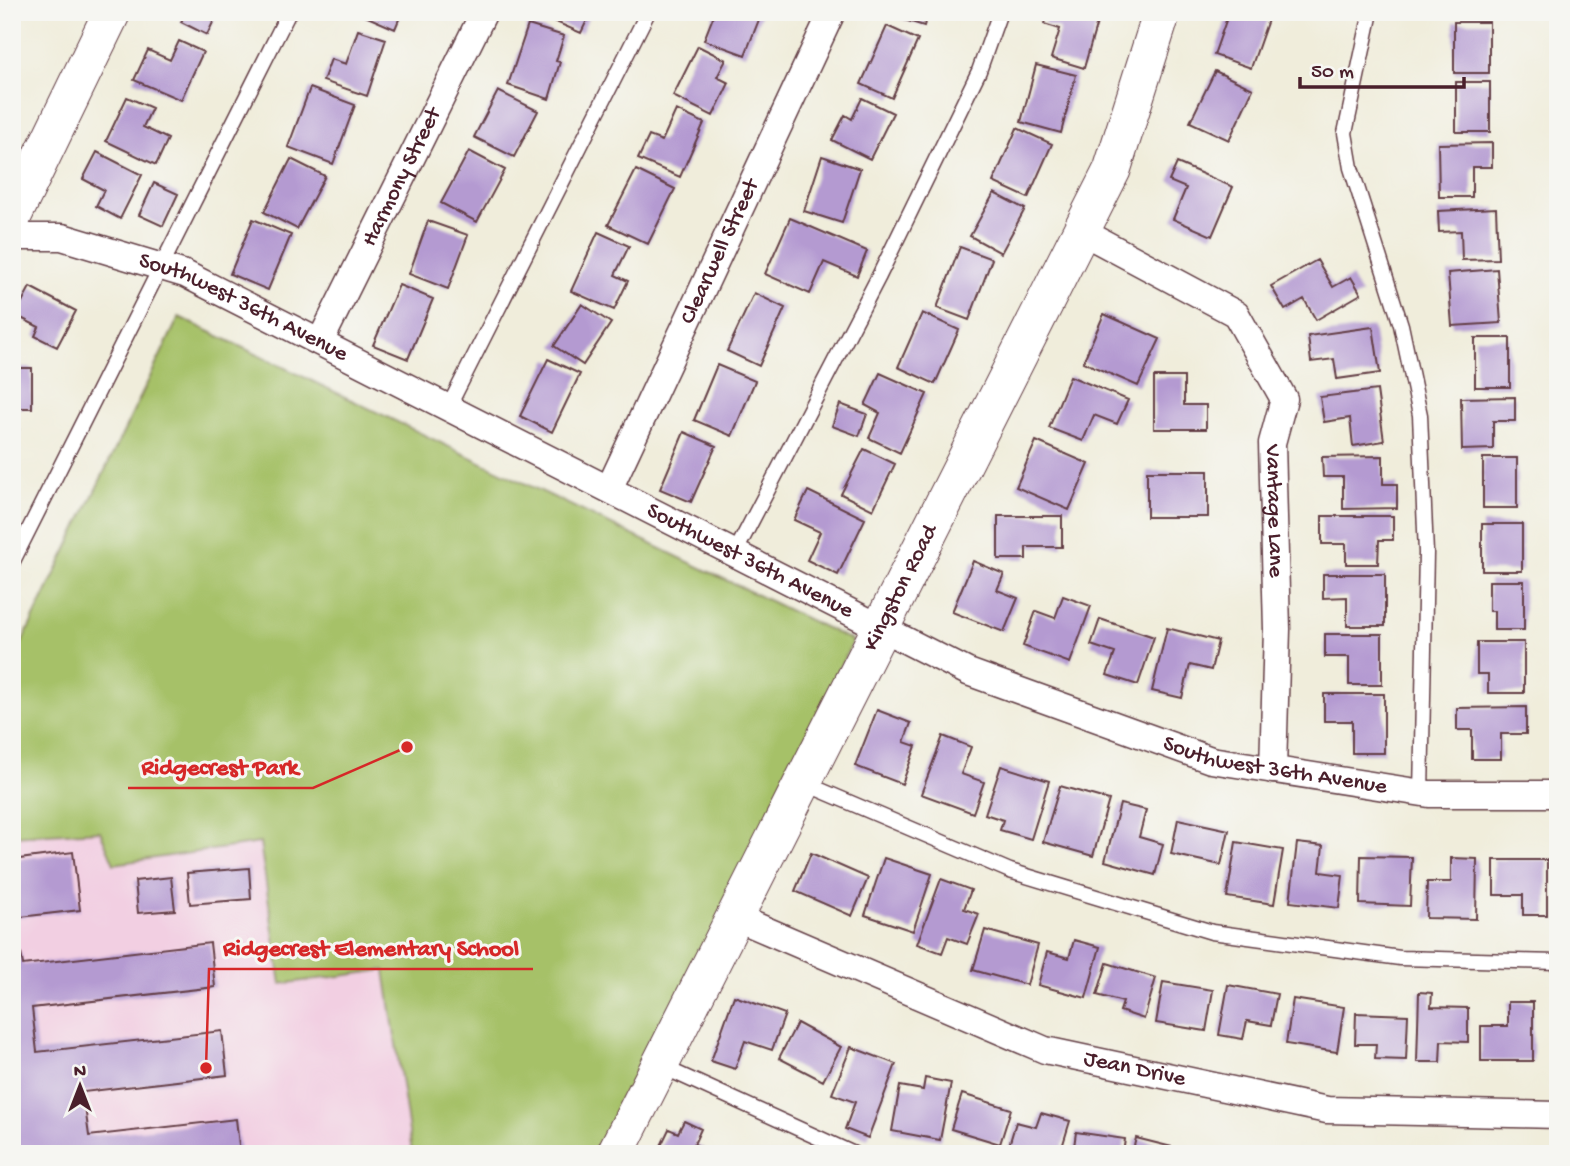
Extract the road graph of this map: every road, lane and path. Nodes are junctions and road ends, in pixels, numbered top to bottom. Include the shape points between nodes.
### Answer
1 (112, 12) edge
2 (289, 12) edge
3 (484, 12) edge
4 (648, 12) edge
5 (832, 12) edge
6 (1000, 12) edge
7 (1162, 12) edge
8 (1371, 12) edge
9 (12, 218) edge
10 (1081, 231) junction
11 (12, 237) edge
12 (162, 267) junction
13 (320, 342) junction
14 (448, 408) junction
15 (609, 489) junction
16 (735, 553) junction
17 (12, 563) edge
18 (881, 627) junction
19 (1273, 770) junction
20 (803, 782) junction
21 (1421, 793) junction
22 (1558, 794) edge
23 (735, 917) junction
24 (1558, 962) edge
25 (660, 1065) junction
26 (1558, 1115) edge
27 (615, 1154) edge
28 (854, 1154) edge

1 - 9 street
2 - 12 lane
3 - 13 street, Harmony Street
4 - 14 lane
5 - 15 street, Clearwell Street
6 - 16 lane via 979,71 885,264
7 - 10 street, Kingston Road via 1112,170
8 - 21 lane via 1345,134 1401,325 1420,415 1426,554
10 - 18 street, Kingston Road
10 - 19 street, Vantage Lane via 1236,314 1284,399 1272,443 1277,629
11 - 12 street, Southwest 36th Avenue via 62,237
12 - 13 street, Southwest 36th Avenue via 185,274
12 - 17 lane
13 - 14 street, Southwest 36th Avenue
14 - 15 street, Southwest 36th Avenue
15 - 16 street, Southwest 36th Avenue
16 - 18 street, Southwest 36th Avenue
18 - 19 street, Southwest 36th Avenue via 968,672 1211,760
18 - 20 street, Kingston Road
19 - 21 street, Southwest 36th Avenue
20 - 23 street, Kingston Road
20 - 24 lane via 1010,871 1212,932 1400,958
21 - 22 street, Southwest 36th Avenue
23 - 25 street, Kingston Road
23 - 26 street, Jean Drive via 1045,1050 1327,1110
25 - 27 street, Kingston Road
25 - 28 lane

